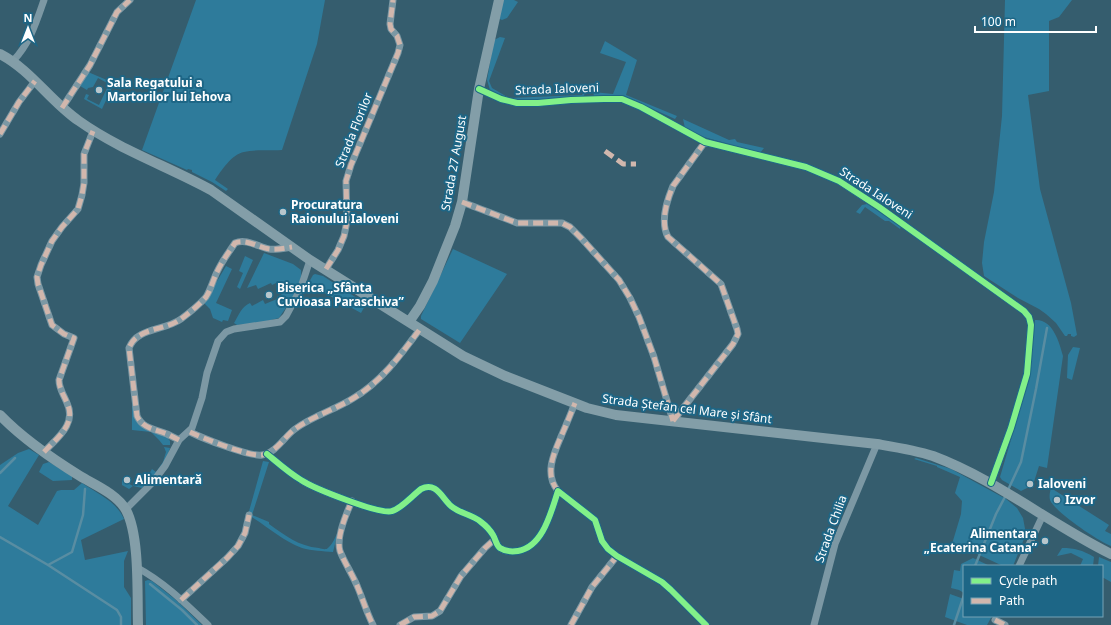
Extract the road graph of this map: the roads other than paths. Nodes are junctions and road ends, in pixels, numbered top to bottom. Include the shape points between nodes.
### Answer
1 (44, 0) edge
2 (130, 0) edge
3 (393, 0) edge
4 (499, 0) edge
5 (0, 54) edge
6 (13, 61) junction
7 (35, 81) junction
8 (479, 89) junction
9 (62, 108) junction
10 (93, 131) junction
11 (0, 134) edge
12 (705, 142) junction
13 (462, 202) junction
14 (292, 247) junction
15 (310, 260) junction
16 (326, 269) junction
17 (409, 322) junction
18 (420, 329) junction
19 (575, 403) junction
20 (0, 415) edge
21 (673, 421) junction
22 (190, 432) junction
23 (179, 440) junction
24 (877, 444) junction
25 (44, 452) junction
26 (267, 454) junction
27 (995, 485) junction
28 (558, 491) junction
29 (352, 501) junction
30 (126, 510) junction
31 (249, 515) dead end
32 (1043, 515) junction
33 (495, 539) junction
34 (1111, 554) edge
35 (617, 556) junction
36 (1019, 565) edge
37 (136, 567) junction
38 (181, 600) junction
39 (995, 620) edge
40 (138, 625) edge
41 (208, 625) edge
42 (373, 625) edge
43 (400, 625) edge
44 (571, 625) edge
45 (706, 625) edge
46 (814, 625) edge
47 (1005, 625) edge

1 - 6 street via 28,43
2 - 9 street via 117,12 90,65
3 - 16 street, Strada Florilor via 390,24 400,45 346,180 348,204 344,236
4 - 8 main road, Strada 27 August
5 - 6 main road, Strada Ștefan cel Mare și Sfânt
6 - 7 main road, Strada Ștefan cel Mare și Sfânt
7 - 9 main road, Strada Ștefan cel Mare și Sfânt
7 - 11 street
8 - 12 street, Strada Ialoveni via 501,100 517,103 609,98 622,100 641,107
8 - 13 main road, Strada 27 August
9 - 10 main road, Strada Ștefan cel Mare și Sfânt
10 - 14 main road, Strada Ștefan cel Mare și Sfânt via 128,151 211,190
10 - 25 street via 84,154 84,183 78,209 52,241 37,277 52,325 74,338 59,380 68,405 70,420
12 - 21 street via 672,190 664,226 668,237 721,284 738,334
12 - 27 street, Strada Ialoveni via 806,167 839,181 902,222 1024,311 1031,325 1027,374
13 - 17 main road, Strada 27 August via 433,281
13 - 21 street via 517,222 562,223 582,238 619,280 630,298 654,357
14 - 15 main road, Strada Ștefan cel Mare și Sfânt
14 - 23 street via 270,249 239,241 235,243 201,302 174,324 144,333 133,341 129,348 136,416 146,427
15 - 16 main road, Strada Ștefan cel Mare și Sfânt
15 - 22 street via 300,290 280,322 234,329 226,332 218,341
16 - 17 main road, Strada Ștefan cel Mare și Sfânt
17 - 18 main road, Strada Ștefan cel Mare și Sfânt
18 - 19 main road, Strada Ștefan cel Mare și Sfânt via 473,362
18 - 26 street via 391,367 367,390 294,429
19 - 21 main road, Strada Ștefan cel Mare și Sfânt via 616,415
19 - 28 street via 554,452 550,468 553,485
20 - 25 main road via 29,442
21 - 24 main road, Strada Ștefan cel Mare și Sfânt
22 - 23 street
22 - 26 street via 239,450 259,455
23 - 30 street via 159,475
24 - 27 main road, Strada Ștefan cel Mare și Sfânt via 932,456
24 - 46 street, Strada Chilia via 835,544
25 - 30 main road via 105,491
26 - 29 street via 301,480
27 - 32 main road, Strada Ștefan cel Mare și Sfânt
28 - 33 street via 544,528 528,548 506,552 497,545
28 - 35 street via 592,516 602,541
29 - 33 street via 391,512 421,489 432,487 452,507 480,521
29 - 42 street via 340,535 340,550
30 - 37 main road via 133,533
31 - 38 street via 245,533 238,546
32 - 34 main road, Strada Ștefan cel Mare și Sfânt
32 - 36 street
33 - 43 street via 461,576 440,611 432,616 414,617
35 - 44 street via 592,587
35 - 45 street via 662,582
37 - 38 street via 153,576
37 - 40 main road
38 - 41 street
39 - 47 street

